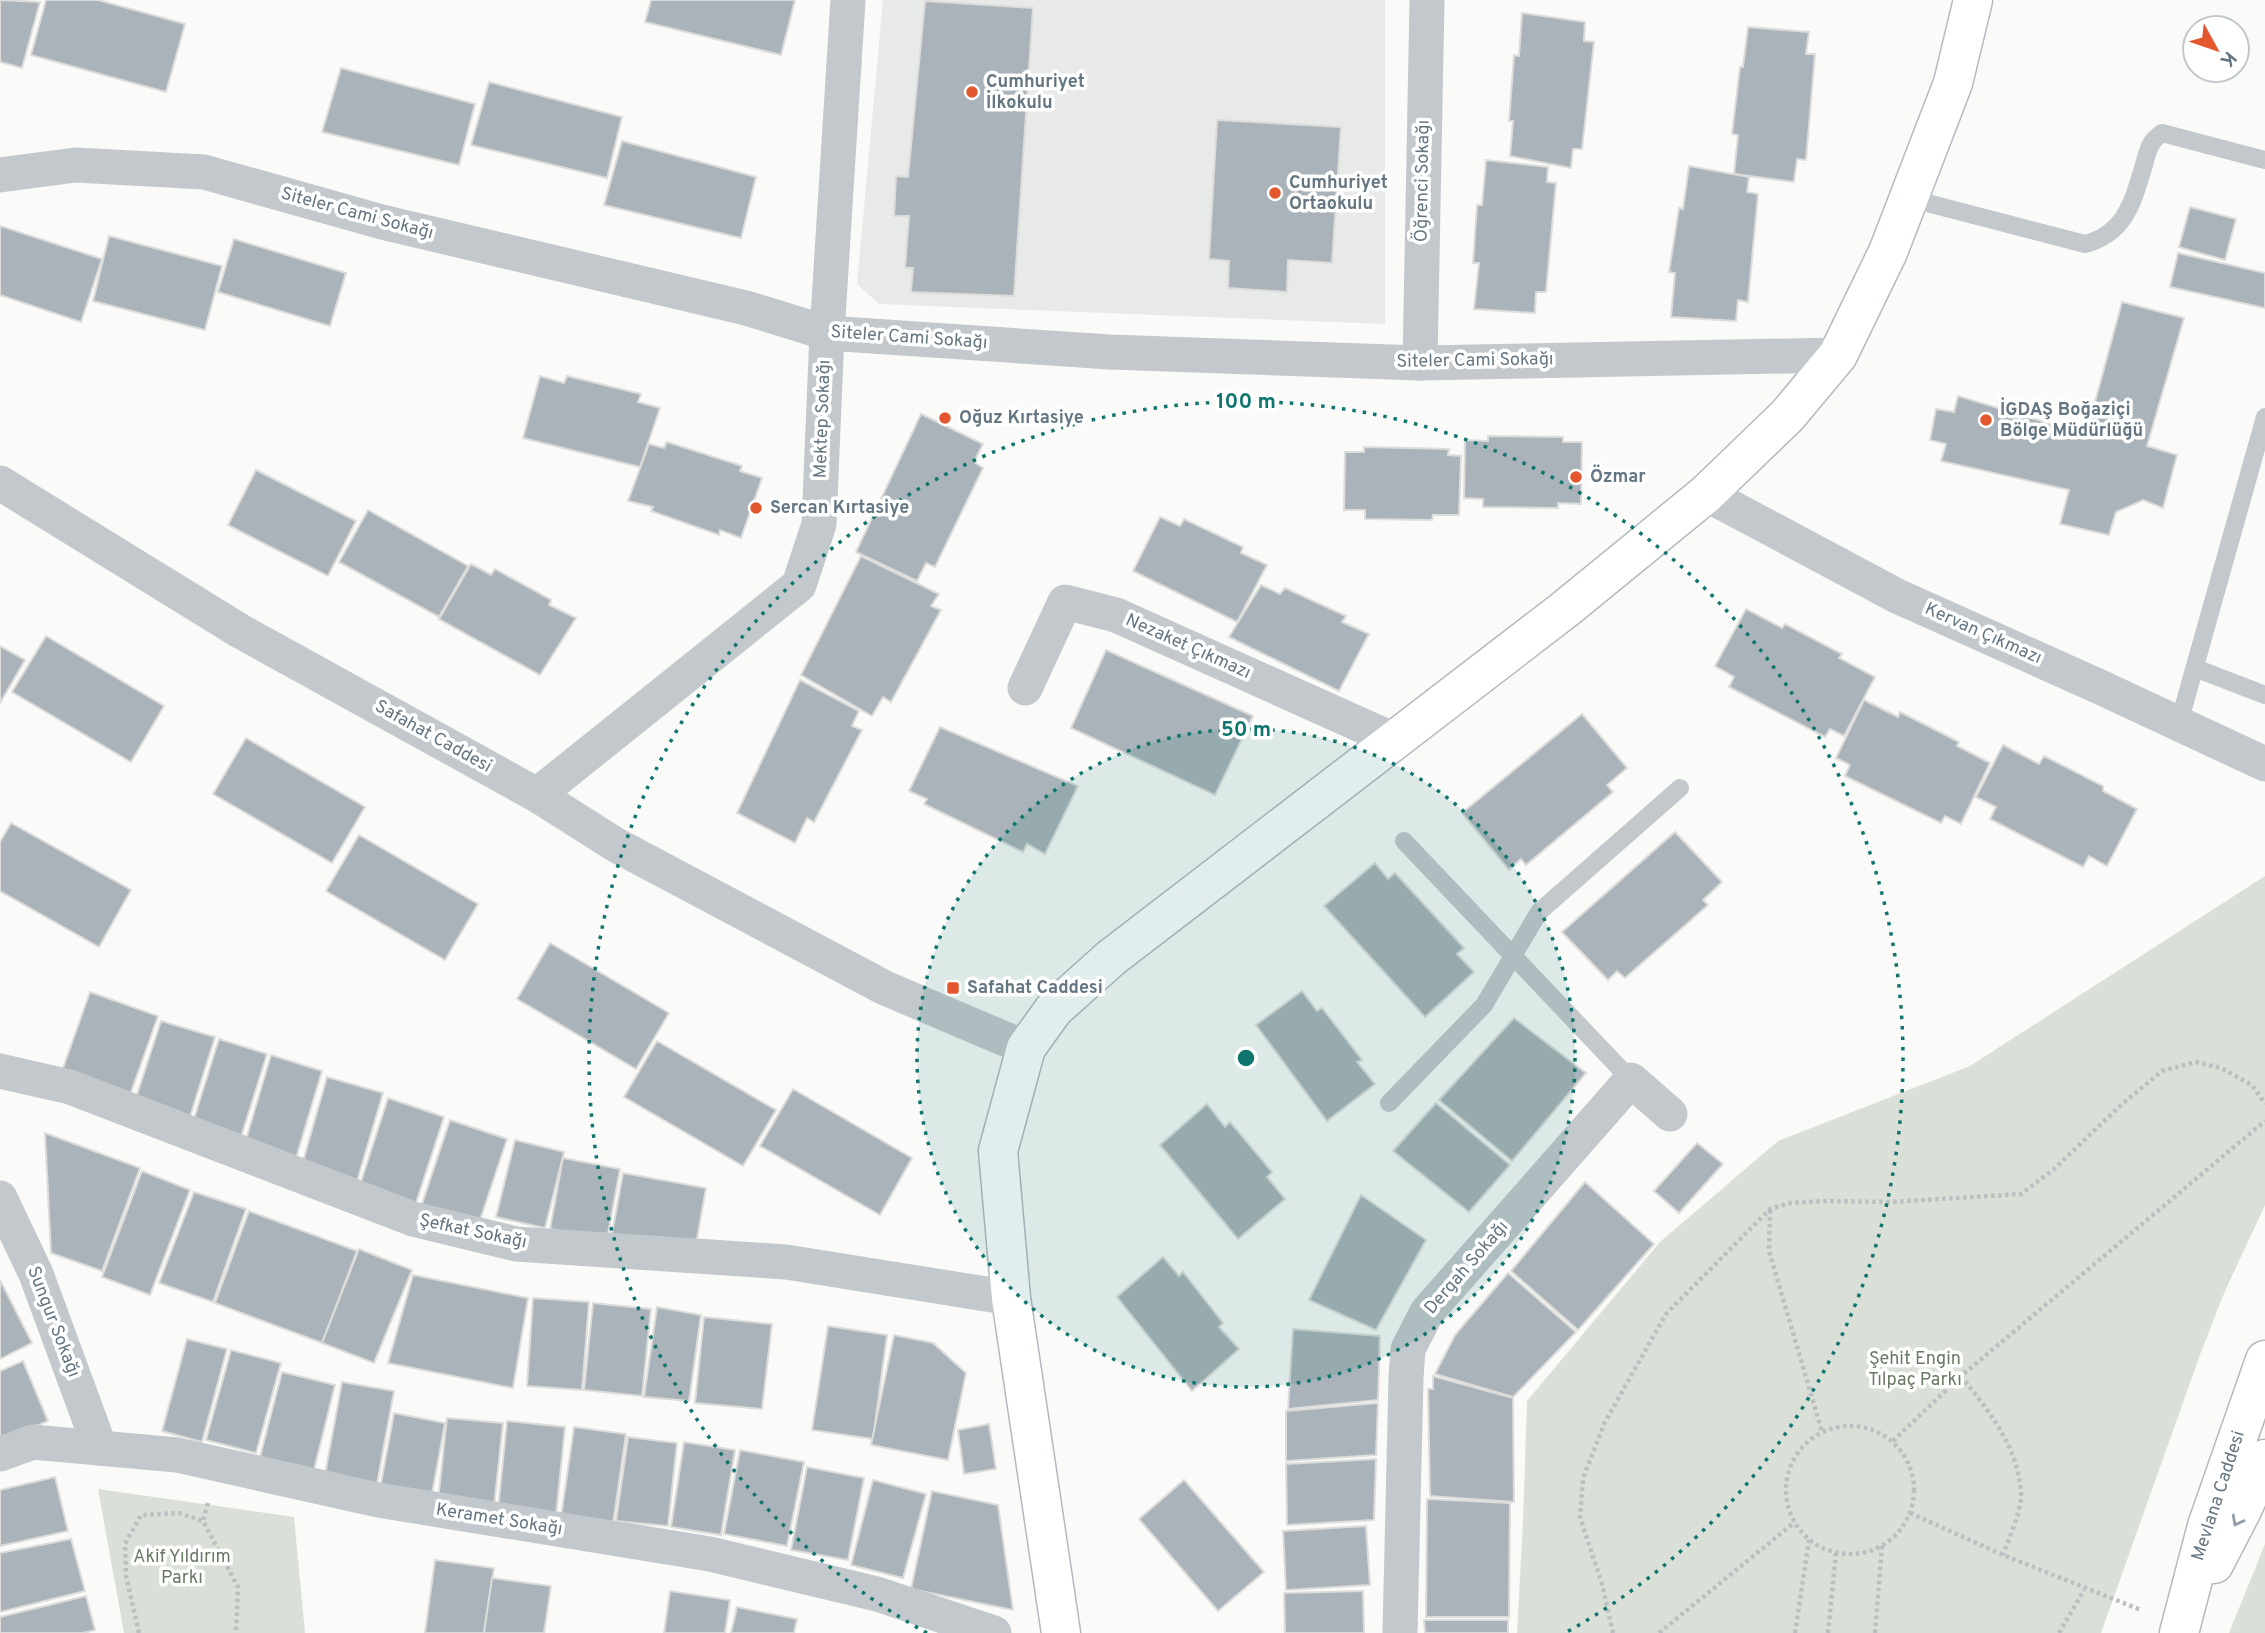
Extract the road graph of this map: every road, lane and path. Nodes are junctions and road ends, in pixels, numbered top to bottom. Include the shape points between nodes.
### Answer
1 (848, 0) edge
2 (1427, 0) edge
3 (1973, 0) edge
4 (2265, 160) edge
5 (0, 175) edge
6 (1908, 198) junction
7 (827, 333) junction
8 (1838, 355) junction
9 (1420, 363) junction
10 (2265, 417) edge
11 (0, 482) edge
12 (1706, 494) junction
13 (2194, 668) junction
14 (1025, 688) dead end
15 (2265, 695) edge
16 (2179, 723) junction
17 (1394, 740) junction
18 (2265, 764) edge
19 (1680, 788) dead end
20 (537, 795) junction
21 (1404, 841) dead end
22 (1513, 956) junction
23 (1026, 1048) junction
24 (0, 1071) edge
25 (1631, 1080) junction
26 (1389, 1103) dead end
27 (2265, 1104) edge
28 (1670, 1114) dead end
29 (2265, 1121) edge
30 (0, 1198) edge
31 (1770, 1209) junction
32 (1011, 1298) junction
33 (2265, 1360) edge
34 (1961, 1376) junction
35 (1822, 1432) junction
36 (1893, 1441) junction
37 (100, 1448) junction
38 (0, 1454) edge
39 (2265, 1459) edge
40 (1910, 1513) junction
41 (1795, 1522) junction
42 (1810, 1540) junction
43 (1882, 1546) junction
44 (1836, 1553) junction
45 (2003, 1555) junction
46 (2084, 1590) junction
47 (2180, 1629) edge
48 (139, 1633) edge
49 (236, 1633) edge
50 (994, 1633) edge
51 (1061, 1633) edge
52 (1400, 1633) edge
53 (1613, 1633) edge
54 (1659, 1633) edge
55 (1795, 1633) edge
56 (1828, 1633) edge
57 (1875, 1633) edge
58 (2059, 1633) edge

1 - 7 street, Mektep Sokağı
2 - 9 street, Öğrenci Sokağı
3 - 6 main road via 1953,83
4 - 6 lane via 2162,133 2151,141 2123,219 2111,233 2085,244
5 - 7 street, Siteler Cami Sokağı via 76,165 204,172 382,222 746,308
6 - 8 main road via 1888,252
7 - 9 street, Siteler Cami Sokağı via 1110,352
7 - 20 street, Mektep Sokağı via 819,524 799,585
8 - 9 street, Siteler Cami Sokağı
8 - 12 main road via 1787,416
10 - 13 lane
11 - 20 street, Safahat Caddesi via 240,631
12 - 16 street, Kervan Çıkmazı via 1897,596
12 - 17 main road
13 - 15 lane
13 - 16 lane
14 - 17 street, Nezaket Çıkmazı via 1065,602 1116,615
16 - 18 street, Kervan Çıkmazı
17 - 23 main road via 1111,958 1054,1009
19 - 22 lane via 1539,912
20 - 23 street, Safahat Caddesi via 616,845 885,988
21 - 22 lane
22 - 25 lane
22 - 26 lane via 1484,1005
23 - 32 main road via 998,1151
24 - 32 street, Şefkat Sokağı via 70,1087 413,1219 516,1244 786,1262
25 - 28 street
25 - 52 street, Dergah Sokağı via 1427,1312 1408,1349
27 - 31 path via 2252,1085 2221,1068 2196,1062 2162,1071 2021,1194 1790,1203
29 - 34 path
30 - 37 street, Sungur Sokağı via 36,1275
31 - 35 path via 1769,1251
31 - 53 path via 1666,1314 1605,1422 1583,1478 1580,1517
32 - 51 main road
33 - 47 main road, Mevlana Caddesi via 2207,1527
34 - 36 path
34 - 45 path via 1992,1416 2015,1462 2021,1499
35 - 36 path via 1846,1425 1872,1429
35 - 41 path via 1801,1448 1790,1468 1786,1489
36 - 40 path via 1907,1459 1915,1485
37 - 38 street, Keramet Sokağı via 33,1442
37 - 50 street, Keramet Sokağı via 177,1455 378,1500 710,1554 877,1594
39 -> 47 main road
40 - 43 path via 1900,1531
40 - 45 path
41 - 42 path
41 - 54 path
42 - 44 path
42 - 55 path
43 - 44 path via 1857,1554
43 - 57 path
44 - 56 path
45 - 46 path
46 - 47 path
46 - 58 path
48 - 49 path via 126,1576 125,1545 141,1515 179,1513 203,1521 238,1587

